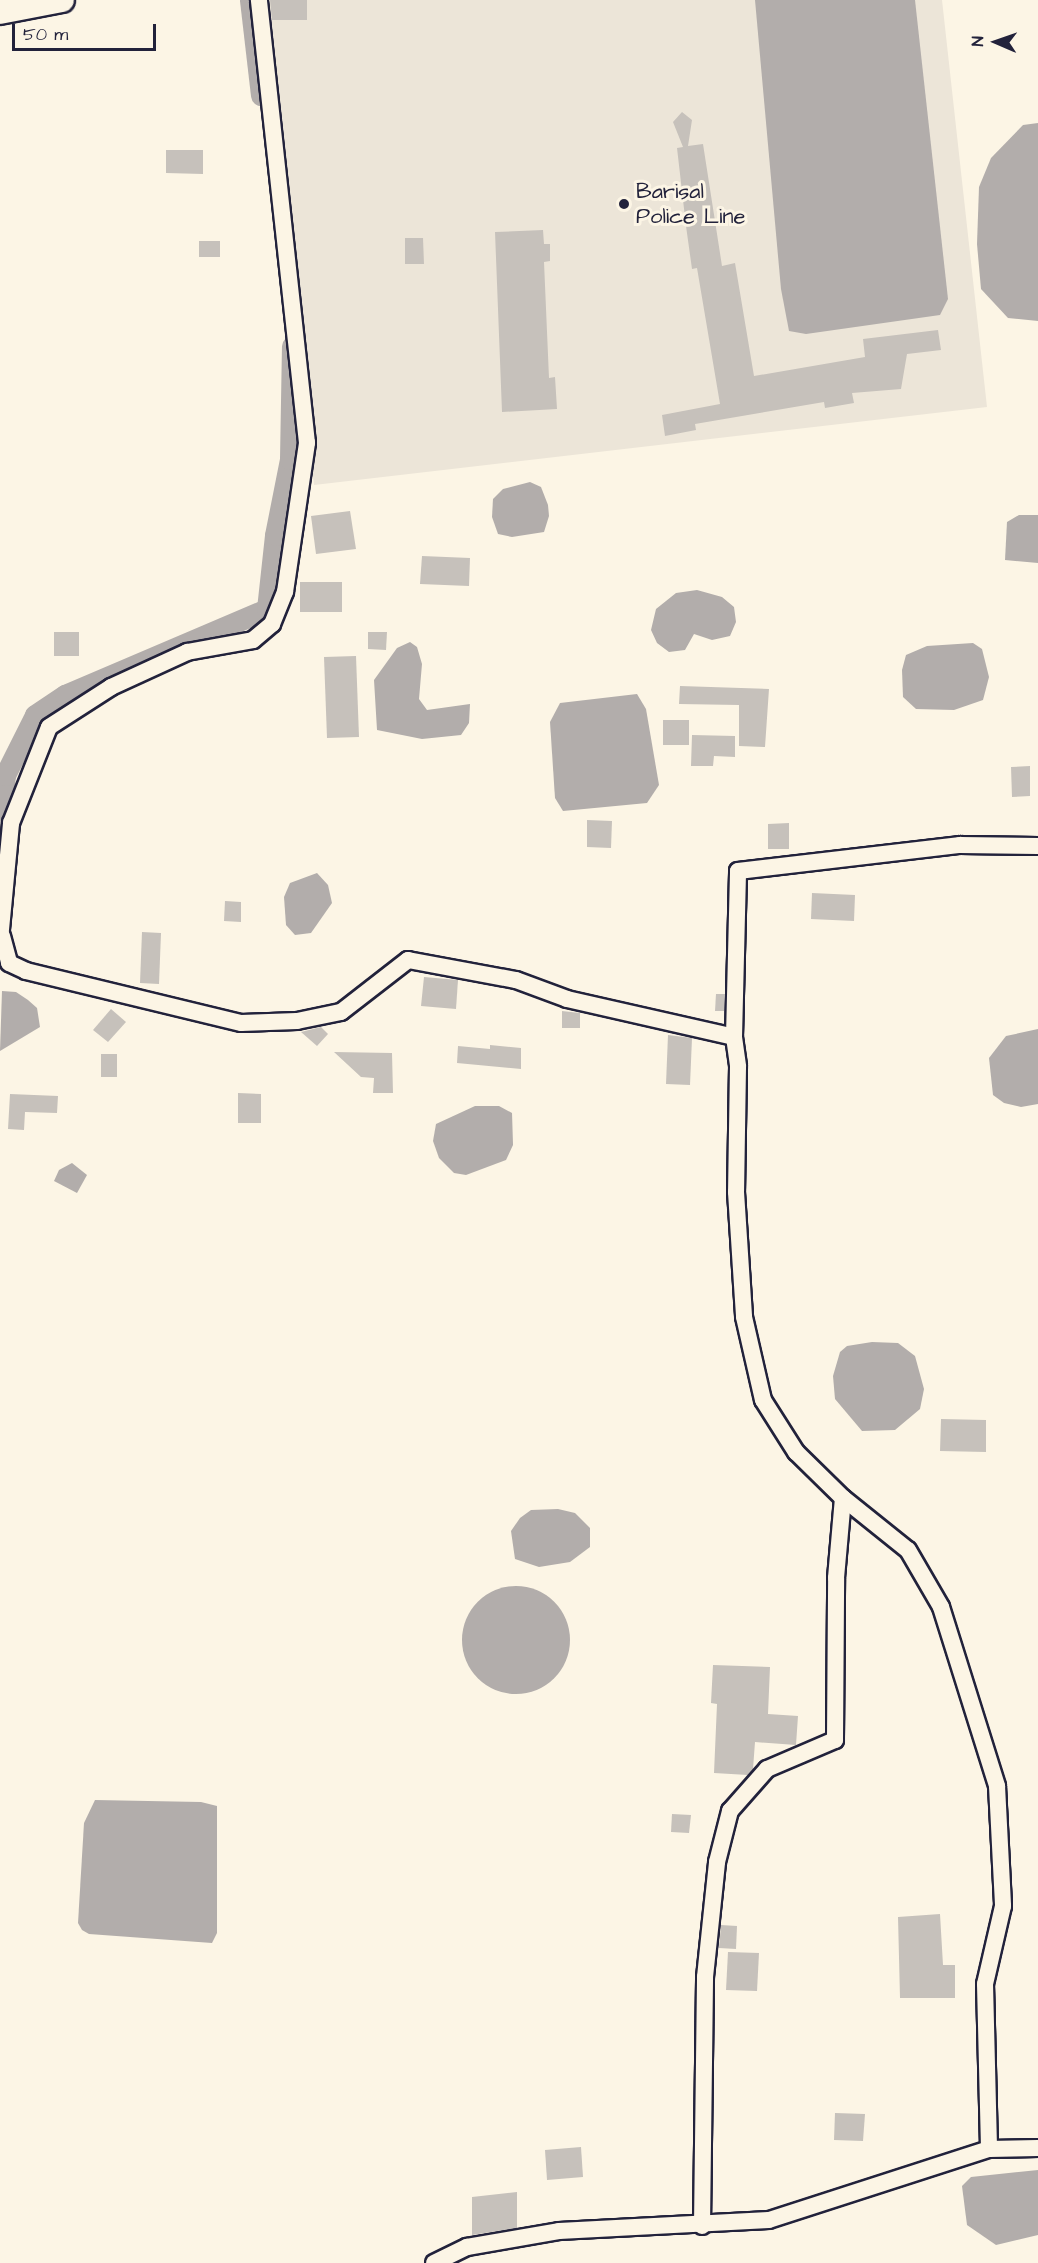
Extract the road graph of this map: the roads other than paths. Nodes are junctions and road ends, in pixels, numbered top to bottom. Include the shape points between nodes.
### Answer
1 (62, 0) edge
2 (259, 0) edge
3 (0, 12) edge
4 (1038, 846) edge
5 (1, 938) edge
6 (734, 1037) junction
7 (843, 1498) junction
8 (1038, 2148) edge
9 (989, 2149) junction
10 (702, 2226) junction
11 (434, 2263) edge

1 - 3 street
2 - 5 street via 307,443 285,592 272,624 253,639 187,652 111,687 49,727 10,823
4 - 6 street via 960,845 738,871
5 - 6 street via 9,963 26,971 242,1023 297,1021 341,1012 408,960 516,980 567,999
6 - 7 street via 738,1068 736,1192 744,1317 763,1400 796,1452
7 - 9 street via 908,1550 941,1607 997,1786 1003,1906 985,1984
7 - 10 street via 836,1578 835,1740 767,1769 730,1811 717,1862 705,1977
8 - 9 street
9 - 10 street via 769,2220
10 - 11 street via 559,2231 467,2247

